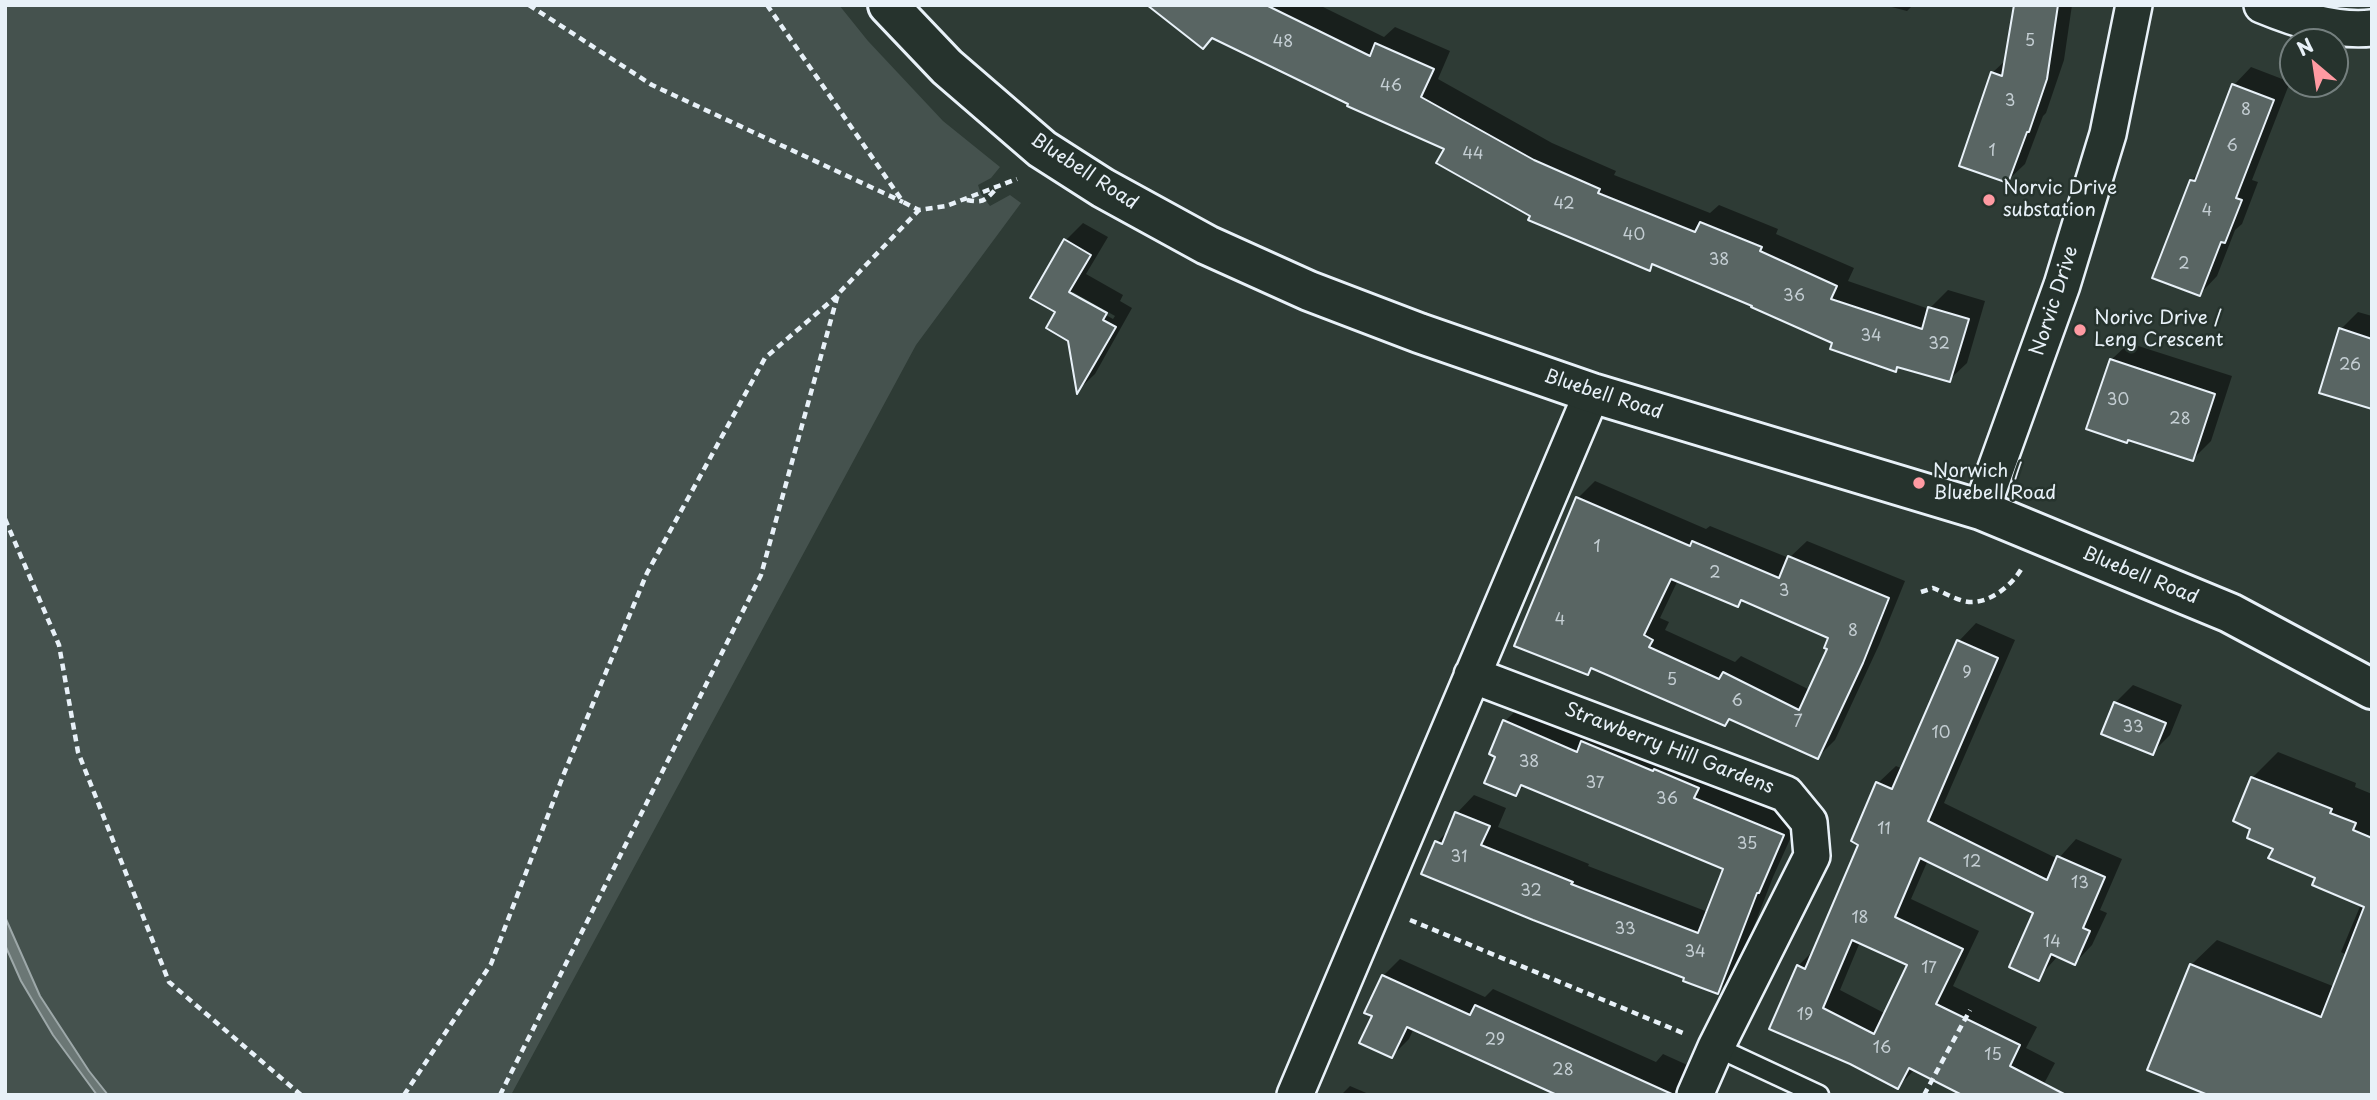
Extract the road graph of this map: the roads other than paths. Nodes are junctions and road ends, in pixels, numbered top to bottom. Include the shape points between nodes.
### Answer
1 (888, 5) edge
2 (2134, 5) edge
3 (2262, 5) edge
4 (2372, 29) edge
5 (1592, 393) junction
6 (1981, 510) junction
7 (1472, 675) junction
8 (2372, 689) edge
9 (1716, 1047) junction
10 (1295, 1095) edge
11 (1696, 1095) edge
12 (1819, 1095) edge

1 - 5 street, Bluebell Road via 991,107 1042,149 1103,188 1207,245 1309,291
2 - 6 street, Norvic Drive via 2108,134 2089,197
3 - 4 street via 2296,19
5 - 6 street, Bluebell Road
5 - 7 street
6 - 8 street, Bluebell Road via 2230,612
7 - 9 street, Strawberry Hill Gardens via 1786,794 1809,822 1812,856
7 - 10 street
9 - 11 street, Strawberry Hill Gardens
9 - 12 lane

